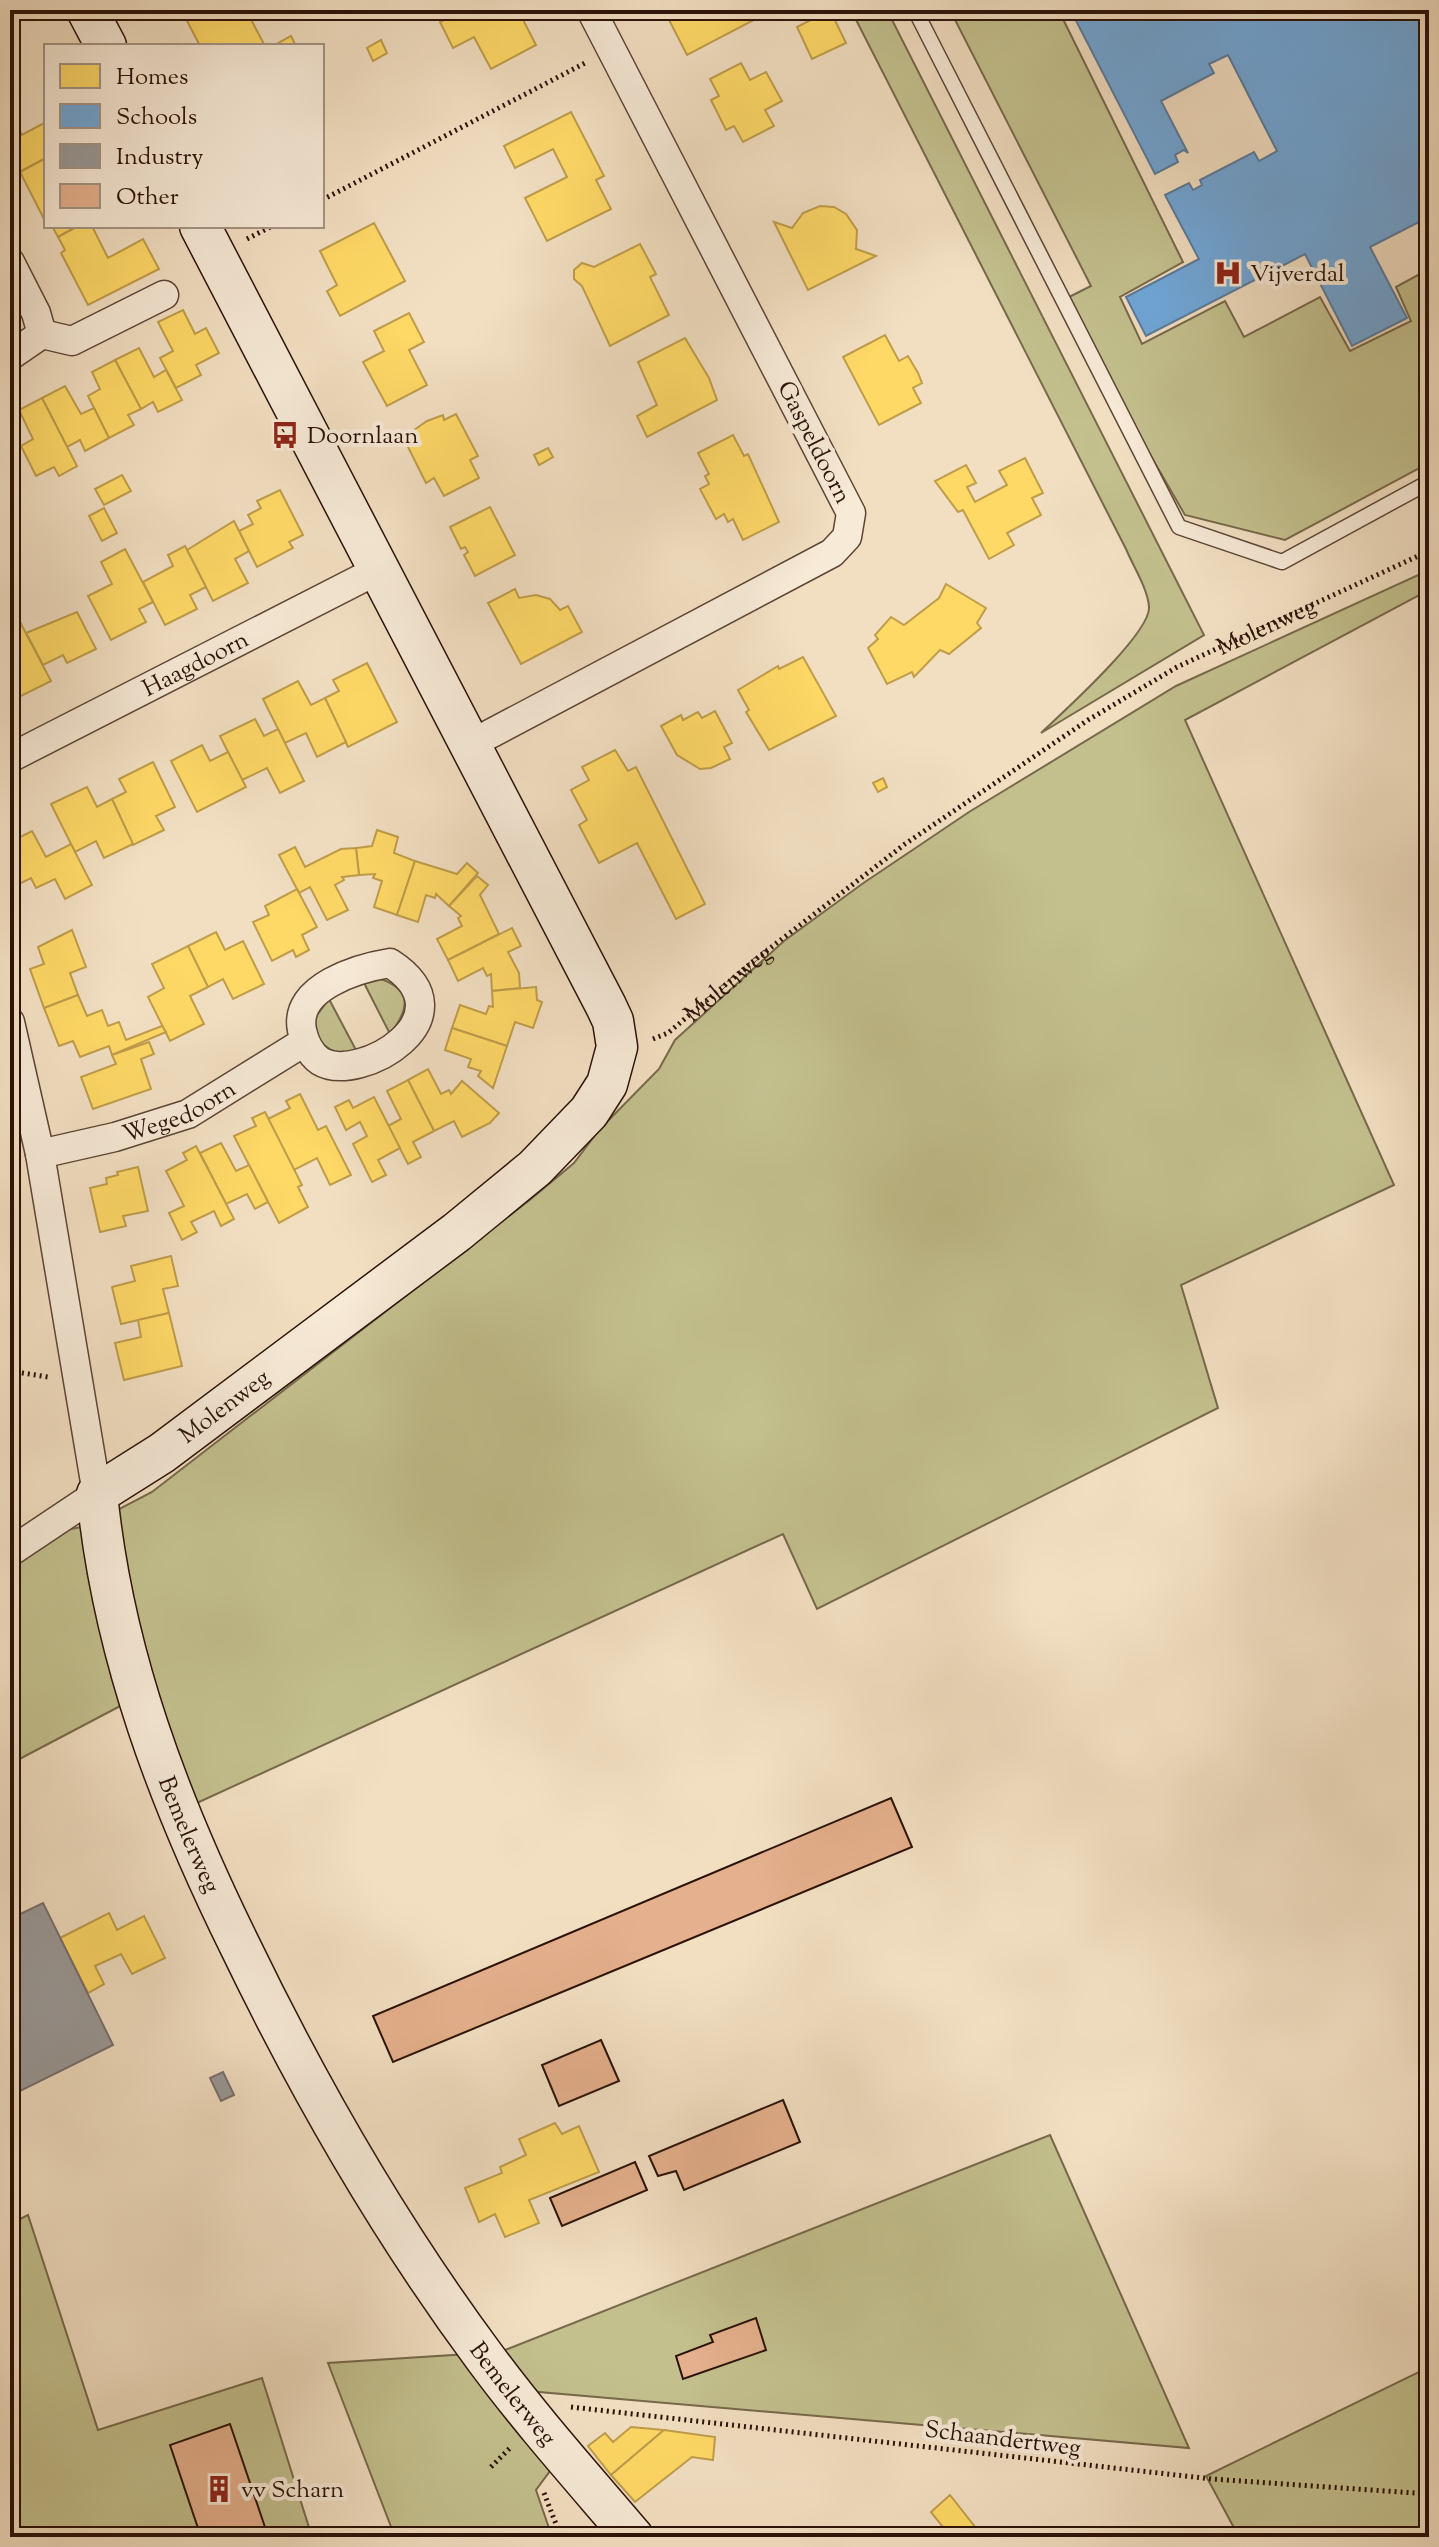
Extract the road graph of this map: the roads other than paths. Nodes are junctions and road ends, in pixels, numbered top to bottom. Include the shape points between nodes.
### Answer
1 (87, 10) edge
2 (591, 10) edge
3 (915, 10) edge
4 (105, 44) edge
5 (201, 228) edge
6 (10, 262) edge
7 (164, 295) dead end
8 (42, 334) junction
9 (10, 356) edge
10 (1429, 482) edge
11 (380, 569) junction
12 (471, 744) junction
13 (10, 758) edge
14 (10, 1022) edge
15 (304, 1042) dead end
16 (40, 1154) junction
17 (97, 1494) junction
18 (10, 1552) edge
19 (633, 2537) edge

1 - 4 street
2 - 12 street, Gaspeldoorn via 851,513 847,537 832,553
3 - 10 lane via 1179,527 1282,562
5 - 11 street
6 - 8 street
7 - 8 street via 72,341
8 - 9 street
11 - 12 street
11 - 13 street, Haagdoorn
12 - 17 street, Molenweg via 613,1021 615,1066 600,1098 513,1187 162,1453
14 - 16 street, Bemelerweg
15 - 16 street, Wegedoorn via 188,1114
16 - 17 street, Bemelerweg
17 - 18 street
17 - 19 street, Bemelerweg via 102,1549 127,1663 165,1782 261,1990 327,2114 435,2286 537,2425

